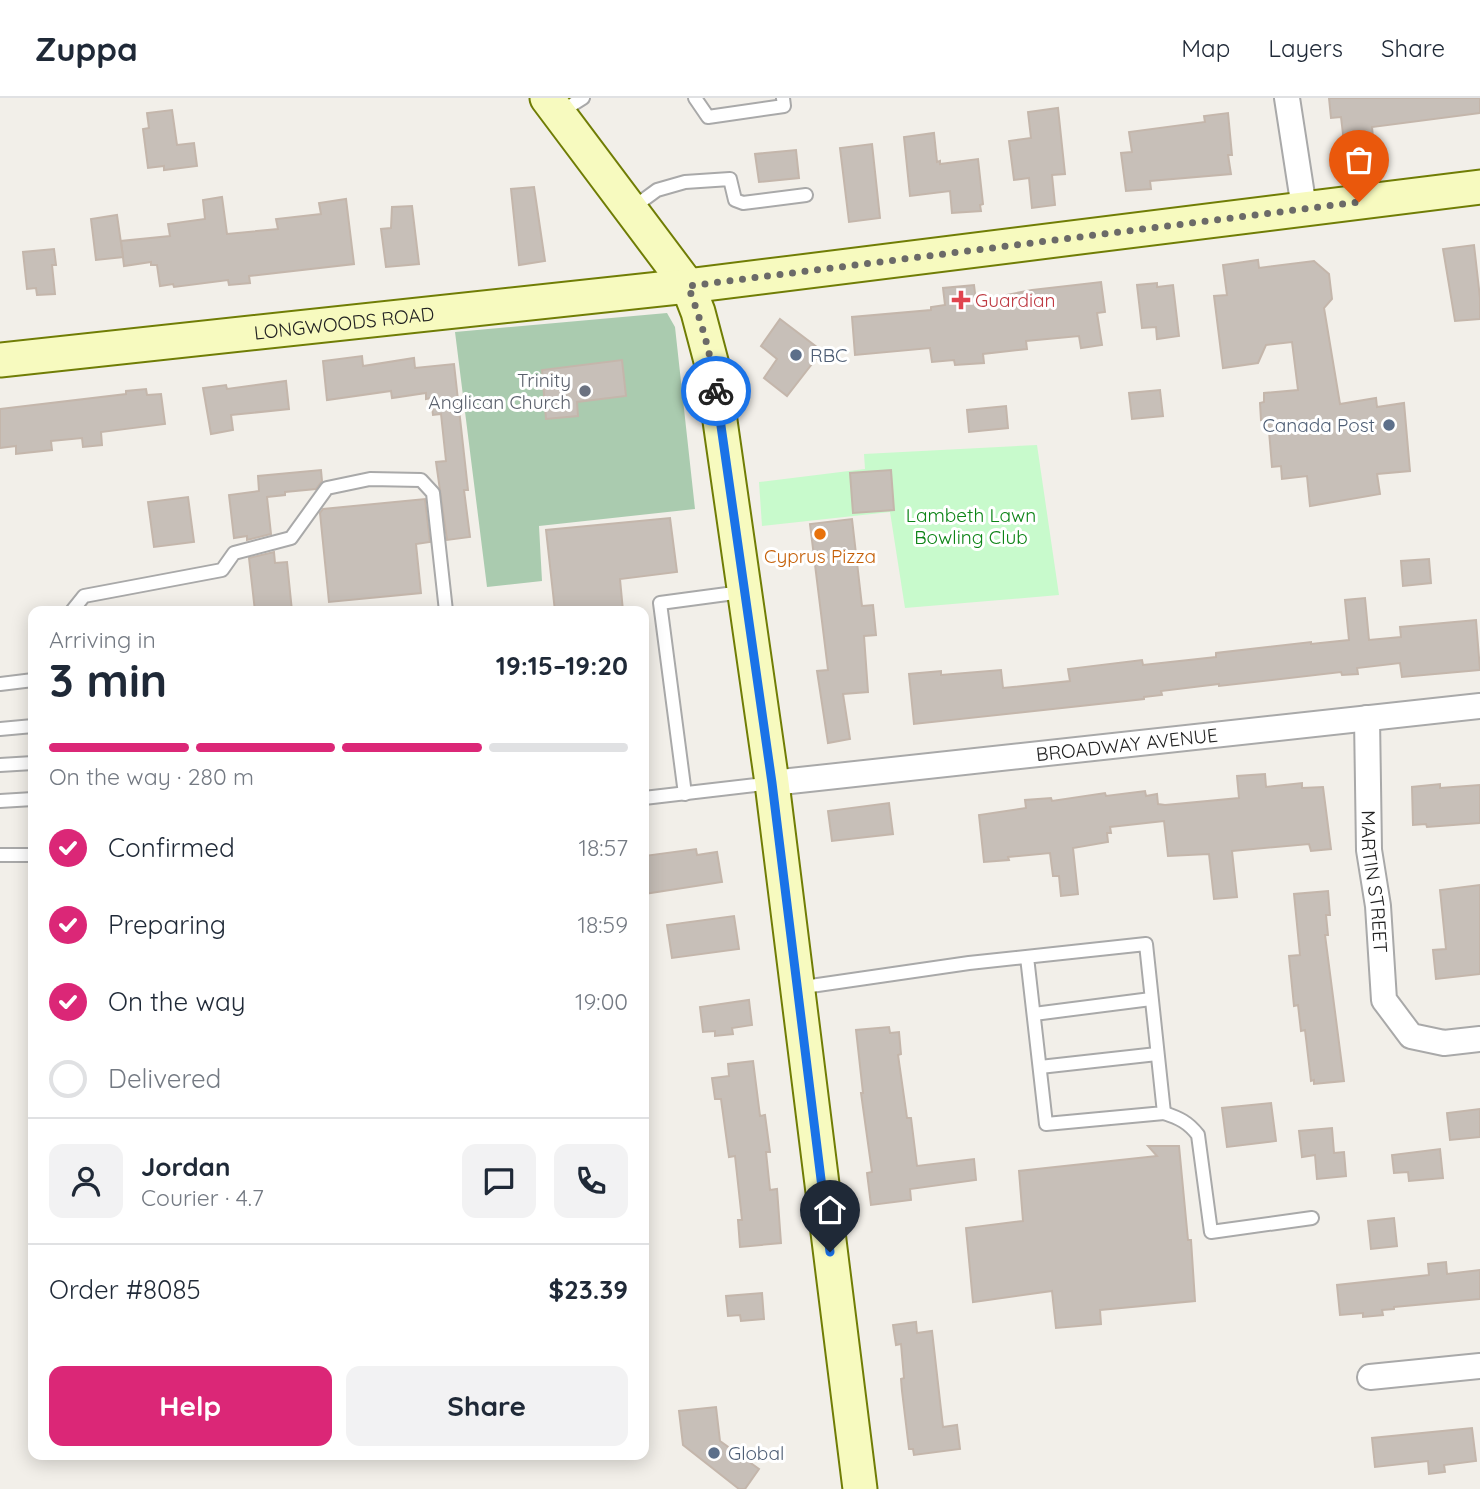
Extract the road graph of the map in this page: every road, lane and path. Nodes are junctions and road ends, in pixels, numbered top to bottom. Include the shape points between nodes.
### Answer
1 (695, 98) edge
2 (783, 98) edge
3 (1287, 98) edge
4 (563, 103) edge
5 (1480, 187) edge
6 (806, 195) dead end
7 (1304, 208) junction
8 (631, 210) junction
9 (688, 286) junction
10 (0, 360) edge
11 (745, 592) junction
12 (76, 606) edge
13 (445, 606) edge
14 (28, 681) edge
15 (0, 684) edge
16 (1480, 706) edge
17 (1367, 718) junction
18 (28, 726) edge
19 (0, 729) edge
20 (28, 763) edge
21 (0, 765) edge
22 (772, 783) junction
23 (685, 794) junction
24 (649, 797) edge
25 (28, 799) edge
26 (0, 801) edge
27 (0, 855) edge
28 (28, 855) edge
29 (1027, 957) junction
30 (797, 988) junction
31 (1152, 999) junction
32 (1034, 1014) junction
33 (1480, 1038) edge
34 (1157, 1054) junction
35 (1040, 1067) junction
36 (1164, 1113) junction
37 (1312, 1218) dead end
38 (1480, 1366) edge
39 (1370, 1377) dead end
40 (860, 1489) edge

1 - 2 lane via 708,117 784,106
3 - 7 street
4 - 8 main road
5 - 7 main road, LONGWOODS ROAD
6 - 8 lane via 743,202 735,200 730,179 657,190
7 - 9 main road, LONGWOODS ROAD
8 - 9 main road
9 - 10 main road, LONGWOODS ROAD
9 - 11 main road via 712,365
11 - 22 main road
11 - 23 lane via 660,603
12 - 13 lane via 84,596 222,570 234,552 291,538 327,488 370,479 421,480 433,493
14 - 15 lane
16 - 17 street, BROADWAY AVENUE
17 - 22 street, BROADWAY AVENUE
17 - 33 street, MARTIN STREET via 1369,850 1384,1000 1411,1036 1444,1043
18 - 19 lane
20 - 21 lane
22 - 23 lane
22 - 30 main road
23 - 24 lane
25 - 26 lane
27 - 28 lane
29 - 30 lane
29 - 31 lane via 1146,944
29 - 32 lane
30 - 40 main road
31 - 32 lane
31 - 34 lane
32 - 35 lane
34 - 35 lane
34 - 36 lane
35 - 36 lane via 1046,1124
36 - 37 lane via 1190,1125 1198,1135 1211,1232
38 - 39 street

